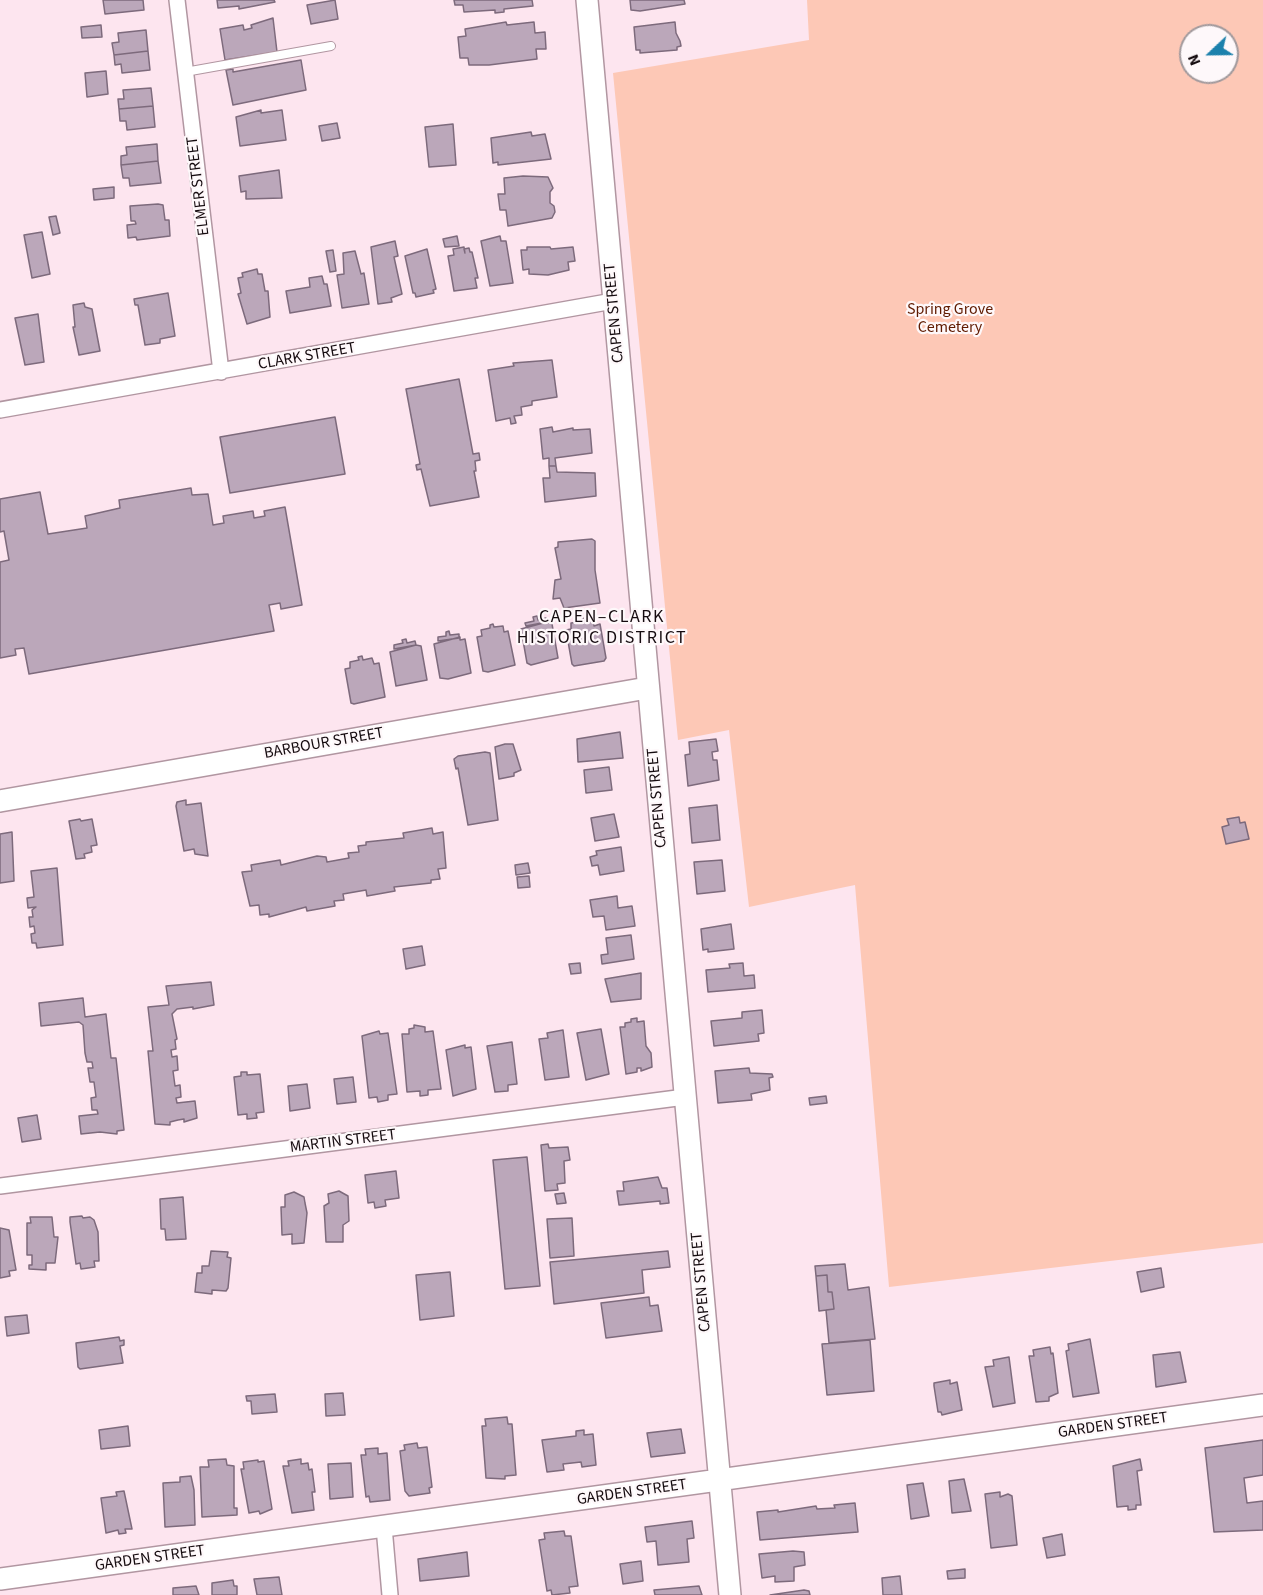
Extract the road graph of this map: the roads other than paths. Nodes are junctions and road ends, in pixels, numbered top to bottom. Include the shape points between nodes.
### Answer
1 (177, 0) edge
2 (587, 0) edge
3 (331, 46) dead end
4 (185, 72) junction
5 (614, 301) junction
6 (221, 372) junction
7 (0, 410) edge
8 (647, 688) junction
9 (0, 801) edge
10 (685, 1097) junction
11 (0, 1186) edge
12 (1263, 1406) edge
13 (720, 1481) junction
14 (384, 1527) junction
15 (0, 1579) edge
16 (390, 1595) edge
17 (730, 1595) edge

1 - 4 street, ELMER STREET
2 - 5 street, CAPEN STREET
3 - 4 lane
4 - 6 street, ELMER STREET
5 - 6 street, CLARK STREET
5 - 8 street, CAPEN STREET
6 - 7 street, CLARK STREET
8 - 9 street, BARBOUR STREET
8 - 10 street, CAPEN STREET
10 - 11 street, MARTIN STREET
10 - 13 street, CAPEN STREET
12 - 13 street, GARDEN STREET
13 - 14 street, GARDEN STREET
13 - 17 street, CAPEN STREET
14 - 15 street, GARDEN STREET
14 - 16 street

